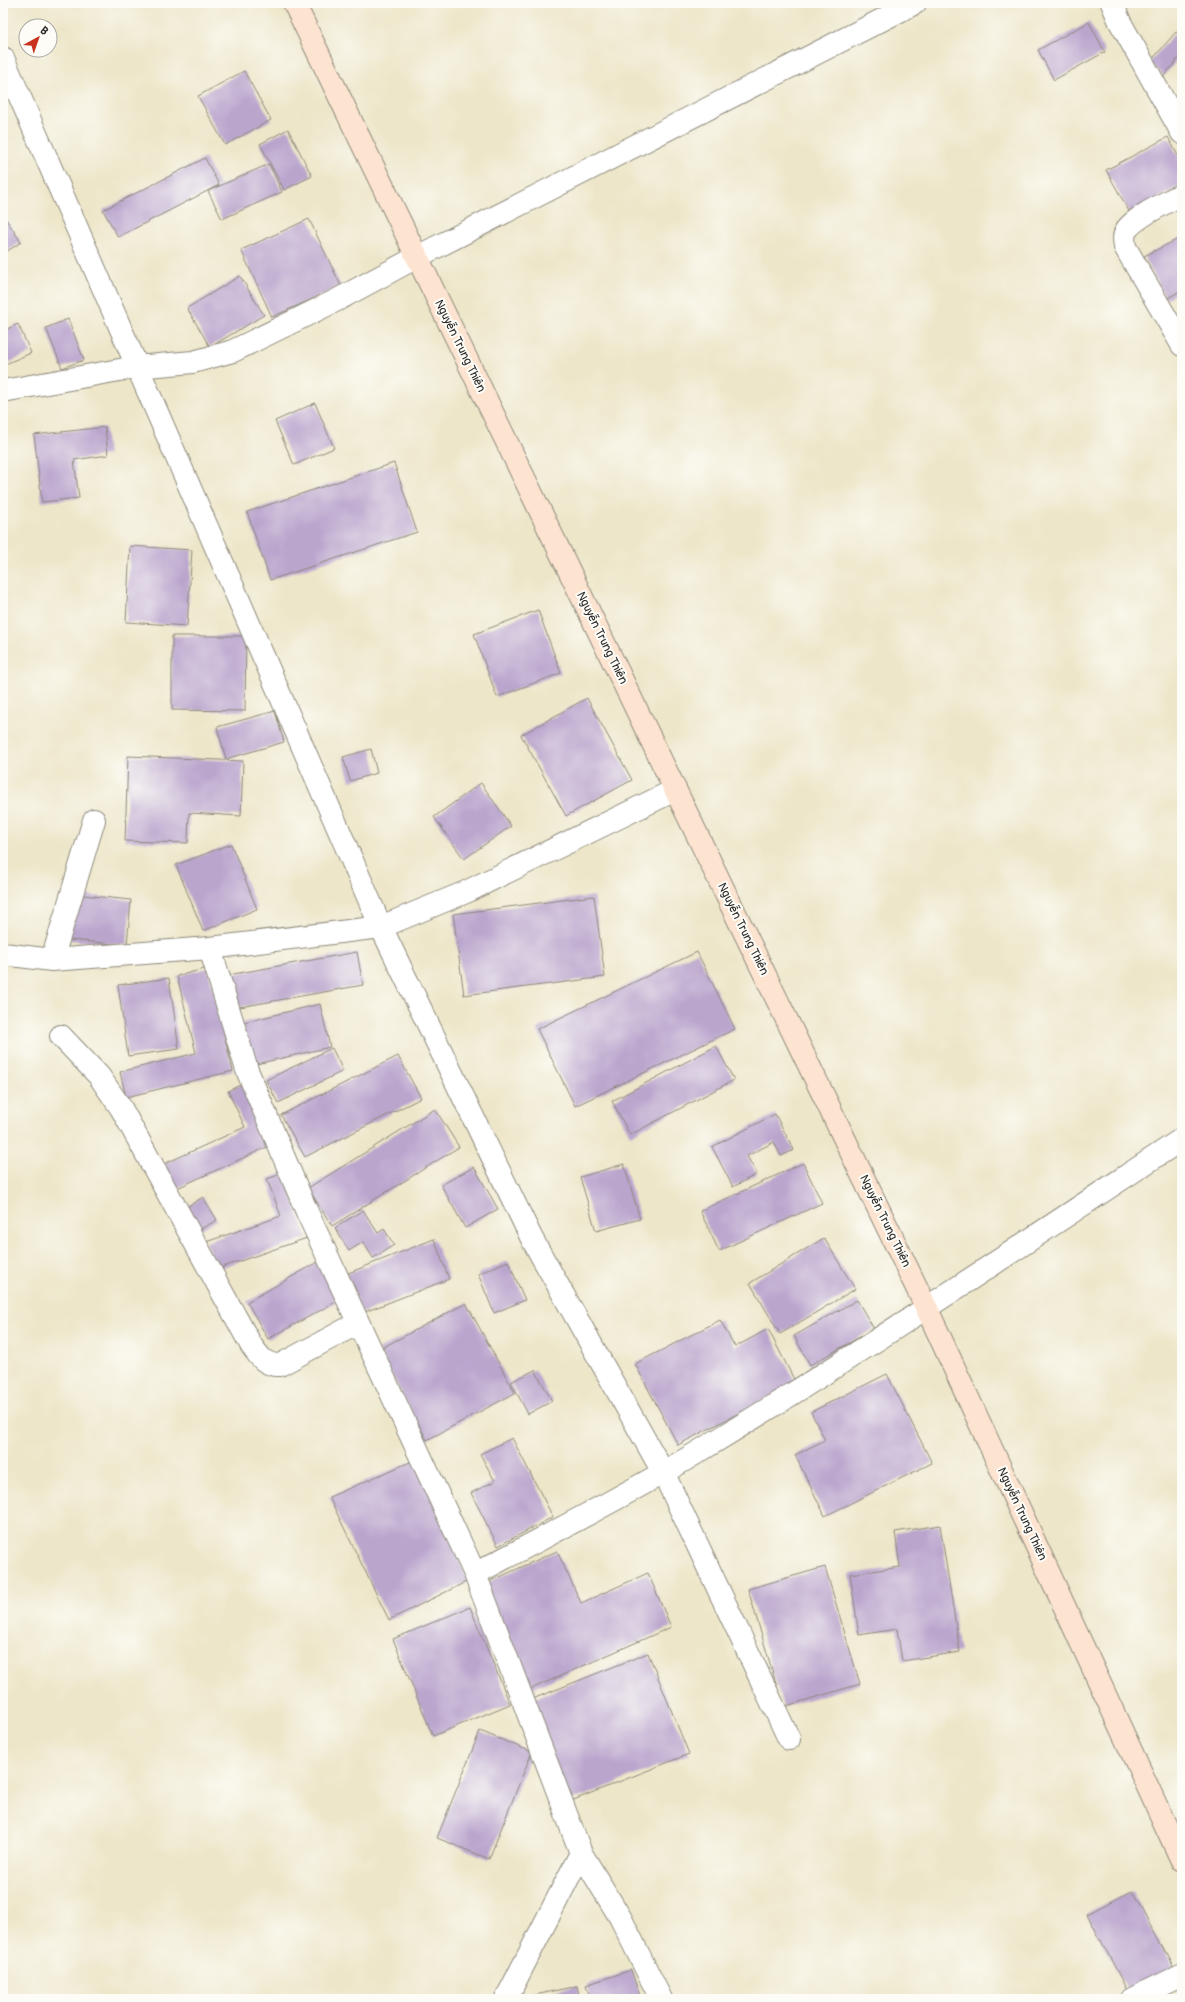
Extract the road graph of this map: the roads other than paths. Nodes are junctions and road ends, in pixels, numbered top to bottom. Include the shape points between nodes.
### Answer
1 (294, 3) edge
2 (914, 3) edge
3 (1112, 3) edge
4 (3, 58) edge
5 (1182, 133) edge
6 (1182, 194) edge
7 (417, 257) junction
8 (1181, 341) edge
9 (136, 367) junction
10 (3, 390) edge
11 (676, 790) junction
12 (94, 820) dead end
13 (381, 927) junction
14 (210, 948) junction
15 (3, 954) edge
16 (52, 960) junction
17 (61, 1036) dead end
18 (1182, 1139) edge
19 (927, 1309) junction
20 (358, 1323) junction
21 (663, 1472) junction
22 (475, 1574) junction
23 (789, 1739) dead end
24 (581, 1853) junction
25 (1182, 1861) edge
26 (1182, 1975) edge
27 (506, 1999) edge
28 (661, 1999) edge
29 (1132, 1999) edge

1 - 7 street, Nguyễn Trung Thiên
2 - 7 street
3 - 5 street
4 - 9 street
6 - 8 street via 1139,219 1127,229 1123,237 1125,247
7 - 9 street via 233,351 193,362
7 - 11 street, Nguyễn Trung Thiên
9 - 10 street
9 - 13 street
11 - 13 street via 466,892
11 - 19 street, Nguyễn Trung Thiên
12 - 16 street
13 - 14 street
13 - 21 street via 532,1239
14 - 16 street
14 - 20 street via 247,1070 307,1212
15 - 16 street
17 - 20 street via 99,1076 121,1108 251,1345 262,1360 280,1365
18 - 19 street
19 - 21 street
19 - 25 street, Nguyễn Trung Thiên
20 - 22 street
21 - 22 street
21 - 23 street
22 - 24 street
24 - 27 street
24 - 28 street via 620,1917
26 - 29 street

